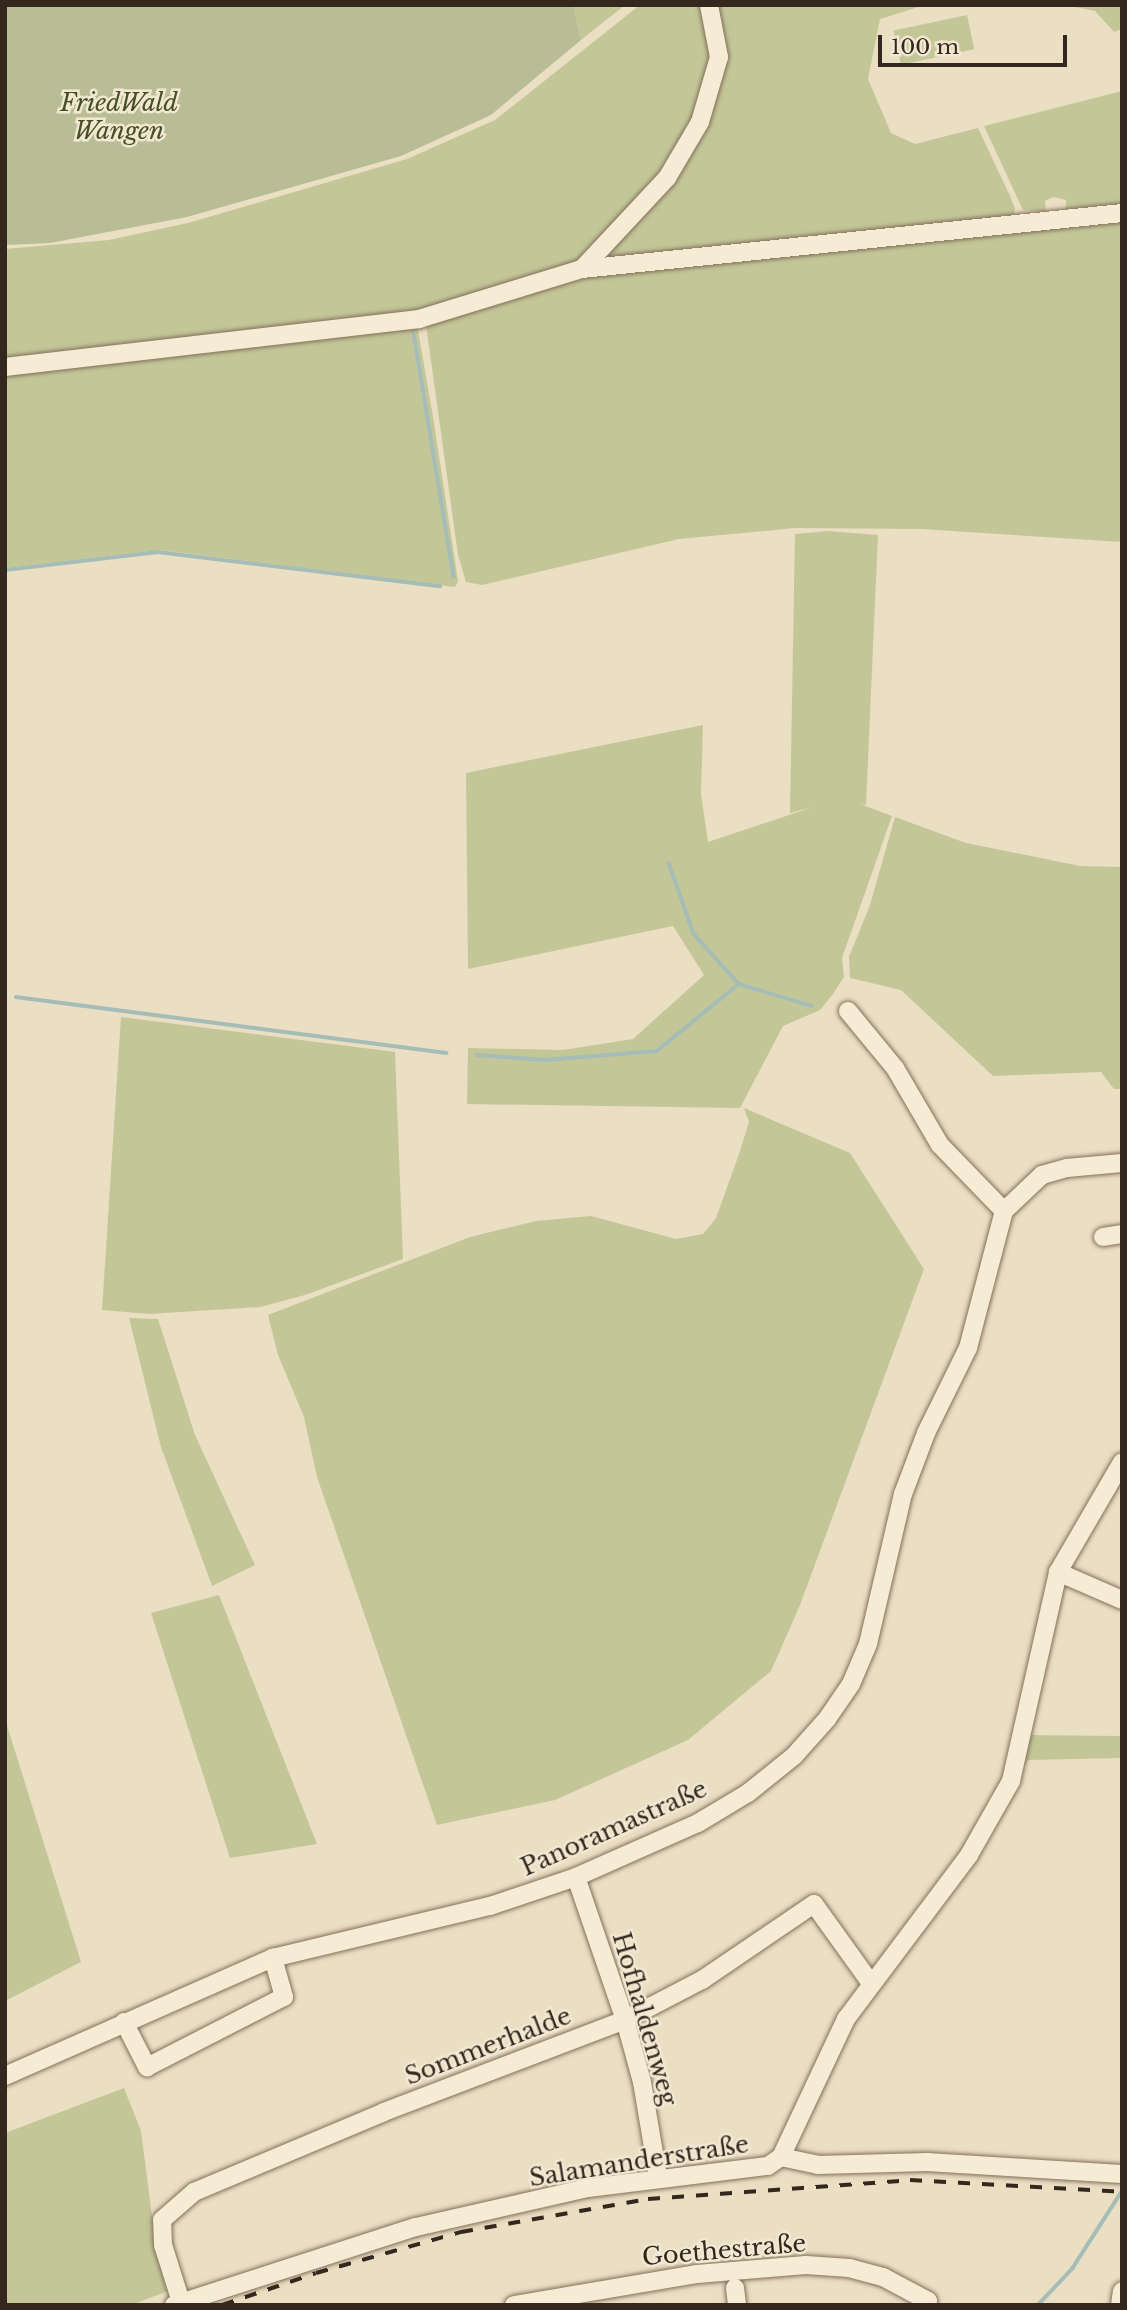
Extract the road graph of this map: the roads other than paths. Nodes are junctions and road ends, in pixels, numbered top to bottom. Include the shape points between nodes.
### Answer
1 (709, 5) edge
2 (1122, 213) edge
3 (582, 269) junction
4 (5, 367) edge
5 (848, 1011) dead end
6 (1122, 1163) edge
7 (1004, 1211) junction
8 (1122, 1234) edge
9 (1103, 1237) dead end
10 (1122, 1462) edge
11 (1058, 1572) junction
12 (1122, 1600) edge
13 (576, 1877) junction
14 (273, 1958) junction
15 (870, 1982) junction
16 (625, 2020) junction
17 (124, 2022) junction
18 (5, 2076) edge
19 (781, 2157) junction
20 (1115, 2173) edge
21 (658, 2177) junction
22 (1122, 2291) edge
23 (533, 2302) edge
24 (177, 2303) edge
25 (514, 2305) edge
26 (926, 2305) edge
27 (1120, 2305) edge

1 - 3 street via 719,57 700,122 667,178
2 - 3 street
3 - 4 street via 419,319
5 - 7 street via 895,1068 940,1145
6 - 7 street via 1042,1175
7 - 13 street, Panoramastraße via 968,1349 926,1433 903,1494 880,1603 851,1684 794,1756 748,1793 698,1823
8 - 9 street
10 - 11 street
11 - 12 street
11 - 15 street via 1011,1781 969,1855
13 - 14 street, Panoramastraße via 490,1906
13 - 16 street, Hofhaldenweg
14 - 17 street, Panoramastraße
14 - 17 street via 284,1997 147,2067
15 - 16 street, Sommerhalde via 814,1905 702,1980
15 - 19 street via 846,2019
16 - 21 street, Hofhaldenweg via 642,2082
16 - 24 street, Sommerhalde via 384,2112 194,2192 162,2220
17 - 18 street, Panoramastraße
19 - 20 street, Salamanderstraße via 818,2165 928,2162
19 - 21 street, Salamanderstraße via 768,2166
21 - 24 street, Salamanderstraße via 416,2227
22 - 27 street
23 - 25 street, Goethestraße
23 - 26 street, Goethestraße via 697,2274 806,2265 849,2267 883,2277 928,2301

